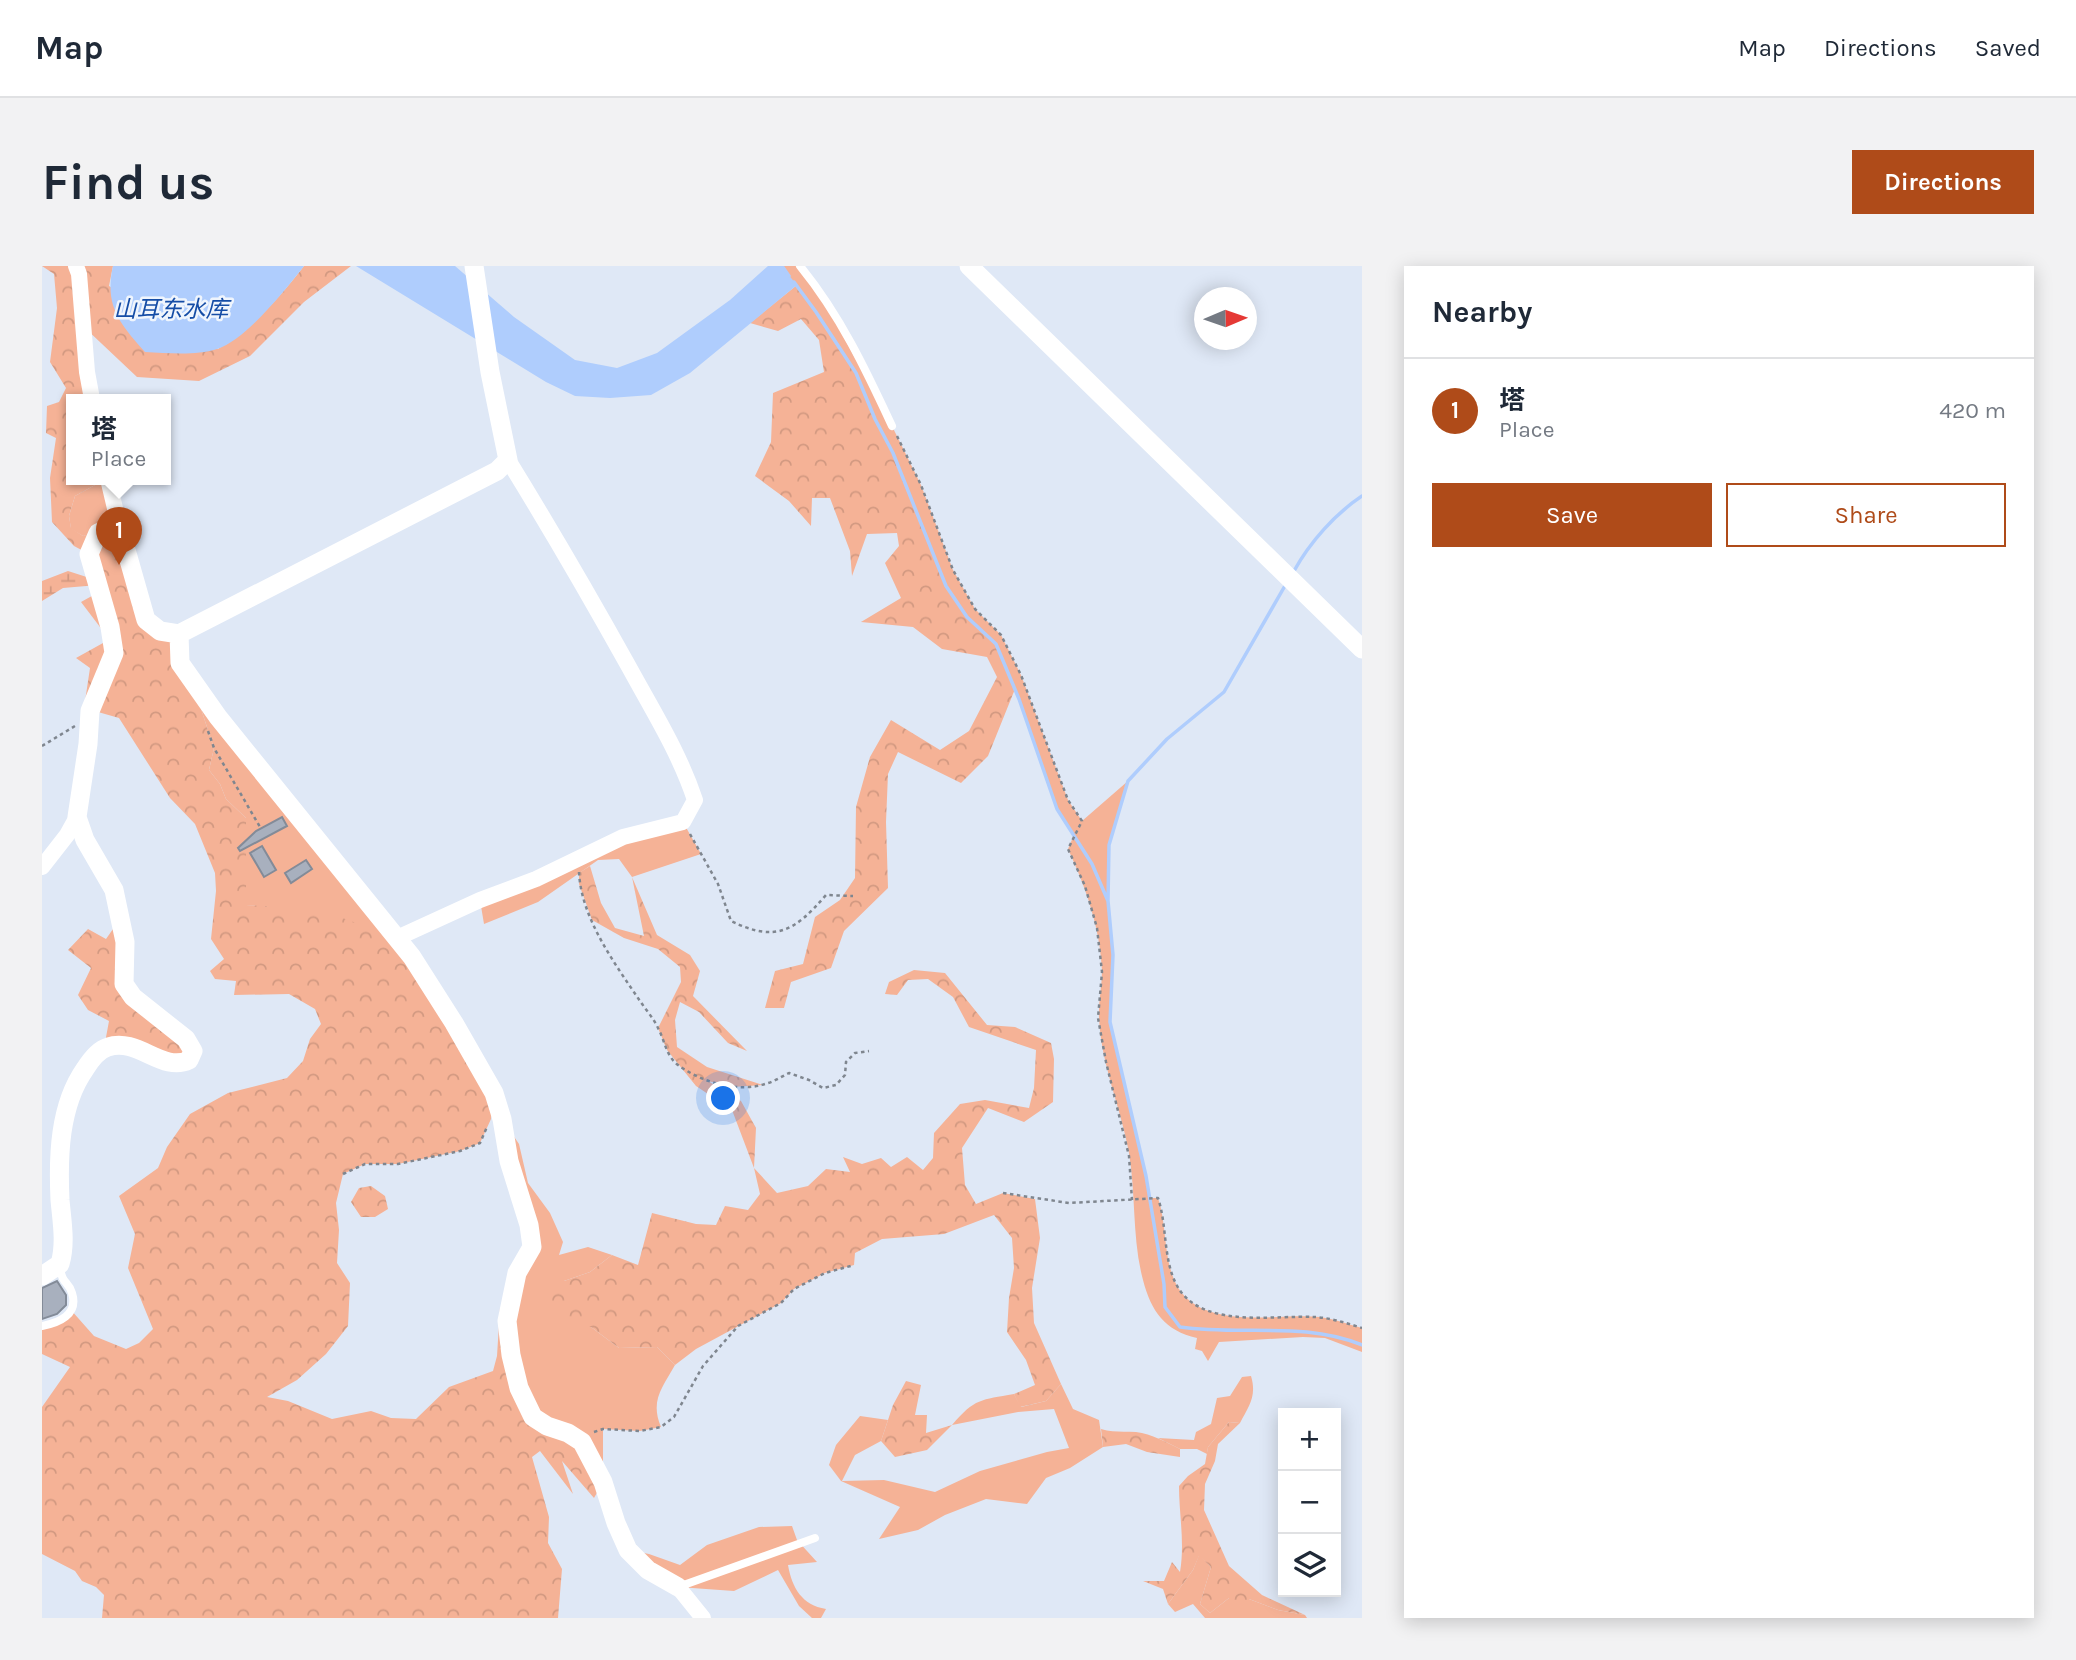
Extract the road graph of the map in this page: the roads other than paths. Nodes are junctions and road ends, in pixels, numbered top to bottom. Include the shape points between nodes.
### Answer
1 (76, 266) edge
2 (474, 266) edge
3 (800, 266) edge
4 (969, 266) edge
5 (91, 394) edge
6 (892, 426) road end
7 (508, 460) junction
8 (109, 485) edge
9 (119, 526) junction
10 (178, 634) junction
11 (1362, 649) edge
12 (77, 817) junction
13 (42, 867) edge
14 (397, 939) junction
15 (60, 1264) junction
16 (42, 1276) edge
17 (42, 1326) edge
18 (815, 1538) dead end
19 (678, 1587) junction
20 (703, 1618) edge

1 - 5 street
2 - 7 street
3 - 6 lane via 854,345
4 - 11 street
7 - 10 street via 497,471
7 - 14 street via 674,747 695,800 683,821 623,837
8 - 9 street
9 - 10 street via 146,620 160,631
9 - 12 street via 98,533 89,554 114,653 90,710
10 - 14 street via 180,663 218,717
12 - 13 street
12 - 15 street via 114,890 125,942 124,984 133,997 186,1039 193,1051 189,1060 180,1064 128,1045 115,1045 104,1048 77,1082 65,1114 60,1157 64,1243
14 - 19 street via 433,987 494,1093 502,1119 532,1247 517,1273 507,1321 519,1388 533,1417 582,1442 603,1482 628,1550 648,1570
15 - 16 street
15 - 17 lane via 61,1279 72,1293 71,1310 60,1322
18 - 19 lane
19 - 20 street

